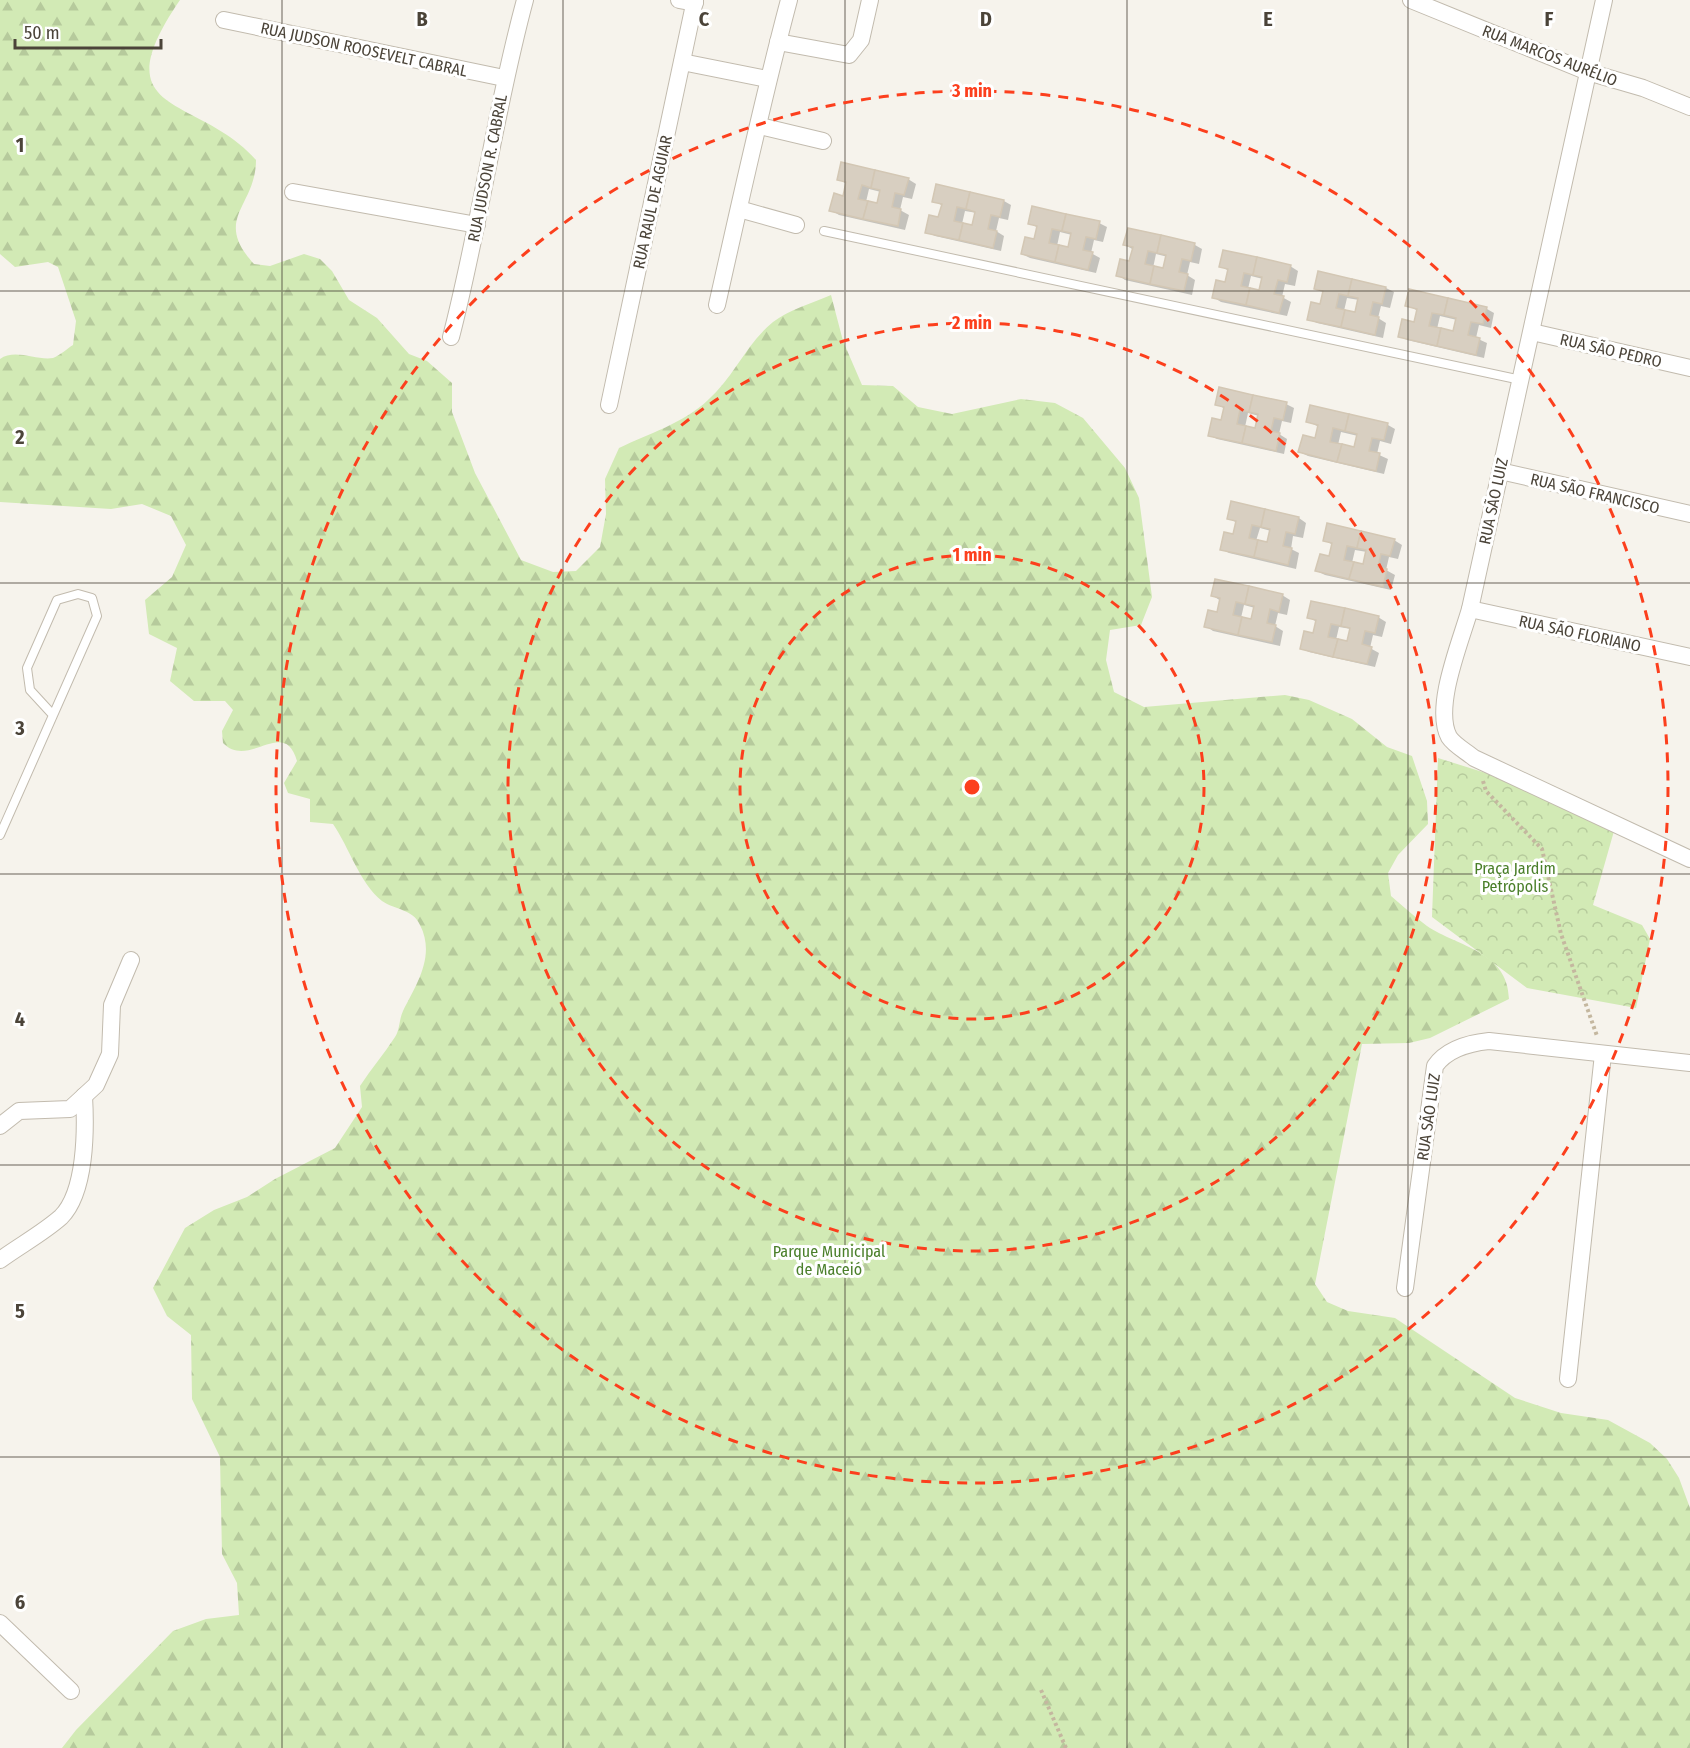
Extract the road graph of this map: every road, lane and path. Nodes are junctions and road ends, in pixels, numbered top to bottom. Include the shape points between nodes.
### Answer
1 (525, 0) edge
2 (789, 0) edge
3 (870, 0) edge
4 (1411, 0) edge
5 (1604, 0) edge
6 (690, 1) edge
7 (224, 20) dead end
8 (778, 42) junction
9 (682, 62) junction
10 (1588, 72) junction
11 (504, 78) junction
12 (767, 79) junction
13 (1690, 107) edge
14 (760, 126) junction
15 (823, 141) dead end
16 (293, 192) dead end
17 (739, 209) junction
18 (477, 225) junction
19 (796, 225) dead end
20 (824, 231) dead end
21 (717, 305) dead end
22 (1532, 332) junction
23 (451, 337) dead end
24 (1690, 368) edge
25 (1521, 380) junction
26 (609, 405) dead end
27 (1500, 471) junction
28 (1690, 514) edge
29 (1470, 609) junction
30 (1690, 657) edge
31 (53, 715) junction
32 (1474, 758) junction
33 (0, 835) edge
34 (1690, 859) edge
35 (131, 960) dead end
36 (1603, 1054) junction
37 (1690, 1063) edge
38 (84, 1096) junction
39 (0, 1126) edge
40 (0, 1260) edge
41 (1405, 1288) dead end
42 (1568, 1379) dead end
43 (0, 1623) edge
44 (1041, 1690) dead end
45 (70, 1691) dead end
46 (1066, 1748) edge

1 - 11 street, RUA JUDSON R. CABRAL
2 - 8 street
3 - 8 street via 861,40 849,55
4 - 10 street, RUA MARCOS AURÉLIO
5 - 10 street, RUA SÃO LUIZ
6 - 9 street, RUA RAUL DE AGUIAR
7 - 11 street, RUA JUDSON ROOSEVELT CABRAL
8 - 12 street
9 - 12 street
9 - 26 street, RUA RAUL DE AGUIAR
10 - 13 street, RUA MARCOS AURÉLIO
10 - 22 street, RUA SÃO LUIZ
11 - 18 street, RUA JUDSON R. CABRAL
12 - 14 street
14 - 15 street
14 - 17 street
16 - 18 street
17 - 19 street
17 - 21 street
18 - 23 street, RUA JUDSON R. CABRAL
20 - 25 lane
22 - 24 street, RUA SÃO PEDRO
22 - 25 street, RUA SÃO LUIZ
25 - 27 street, RUA SÃO LUIZ
27 - 28 street, RUA SÃO FRANCISCO
27 - 29 street, RUA SÃO LUIZ
29 - 30 street, RUA SÃO FLORIANO
29 - 32 street, RUA SÃO LUIZ via 1444,704 1450,738
31 - 31 lane via 30,690 27,668 57,600 78,594 92,598 97,615
31 - 33 lane
32 - 34 street, RUA SÃO LUIZ
32 - 36 path via 1486,791 1542,849 1562,934
35 - 38 street via 112,1005 110,1054 96,1085
36 - 37 street, RUA SÃO LUIZ
36 - 41 street, RUA SÃO LUIZ via 1489,1041 1469,1042 1441,1058 1435,1066
36 - 42 street
38 - 39 street via 70,1109 19,1111
38 - 40 street via 86,1133 71,1204 60,1217
43 - 45 street
44 - 46 path

